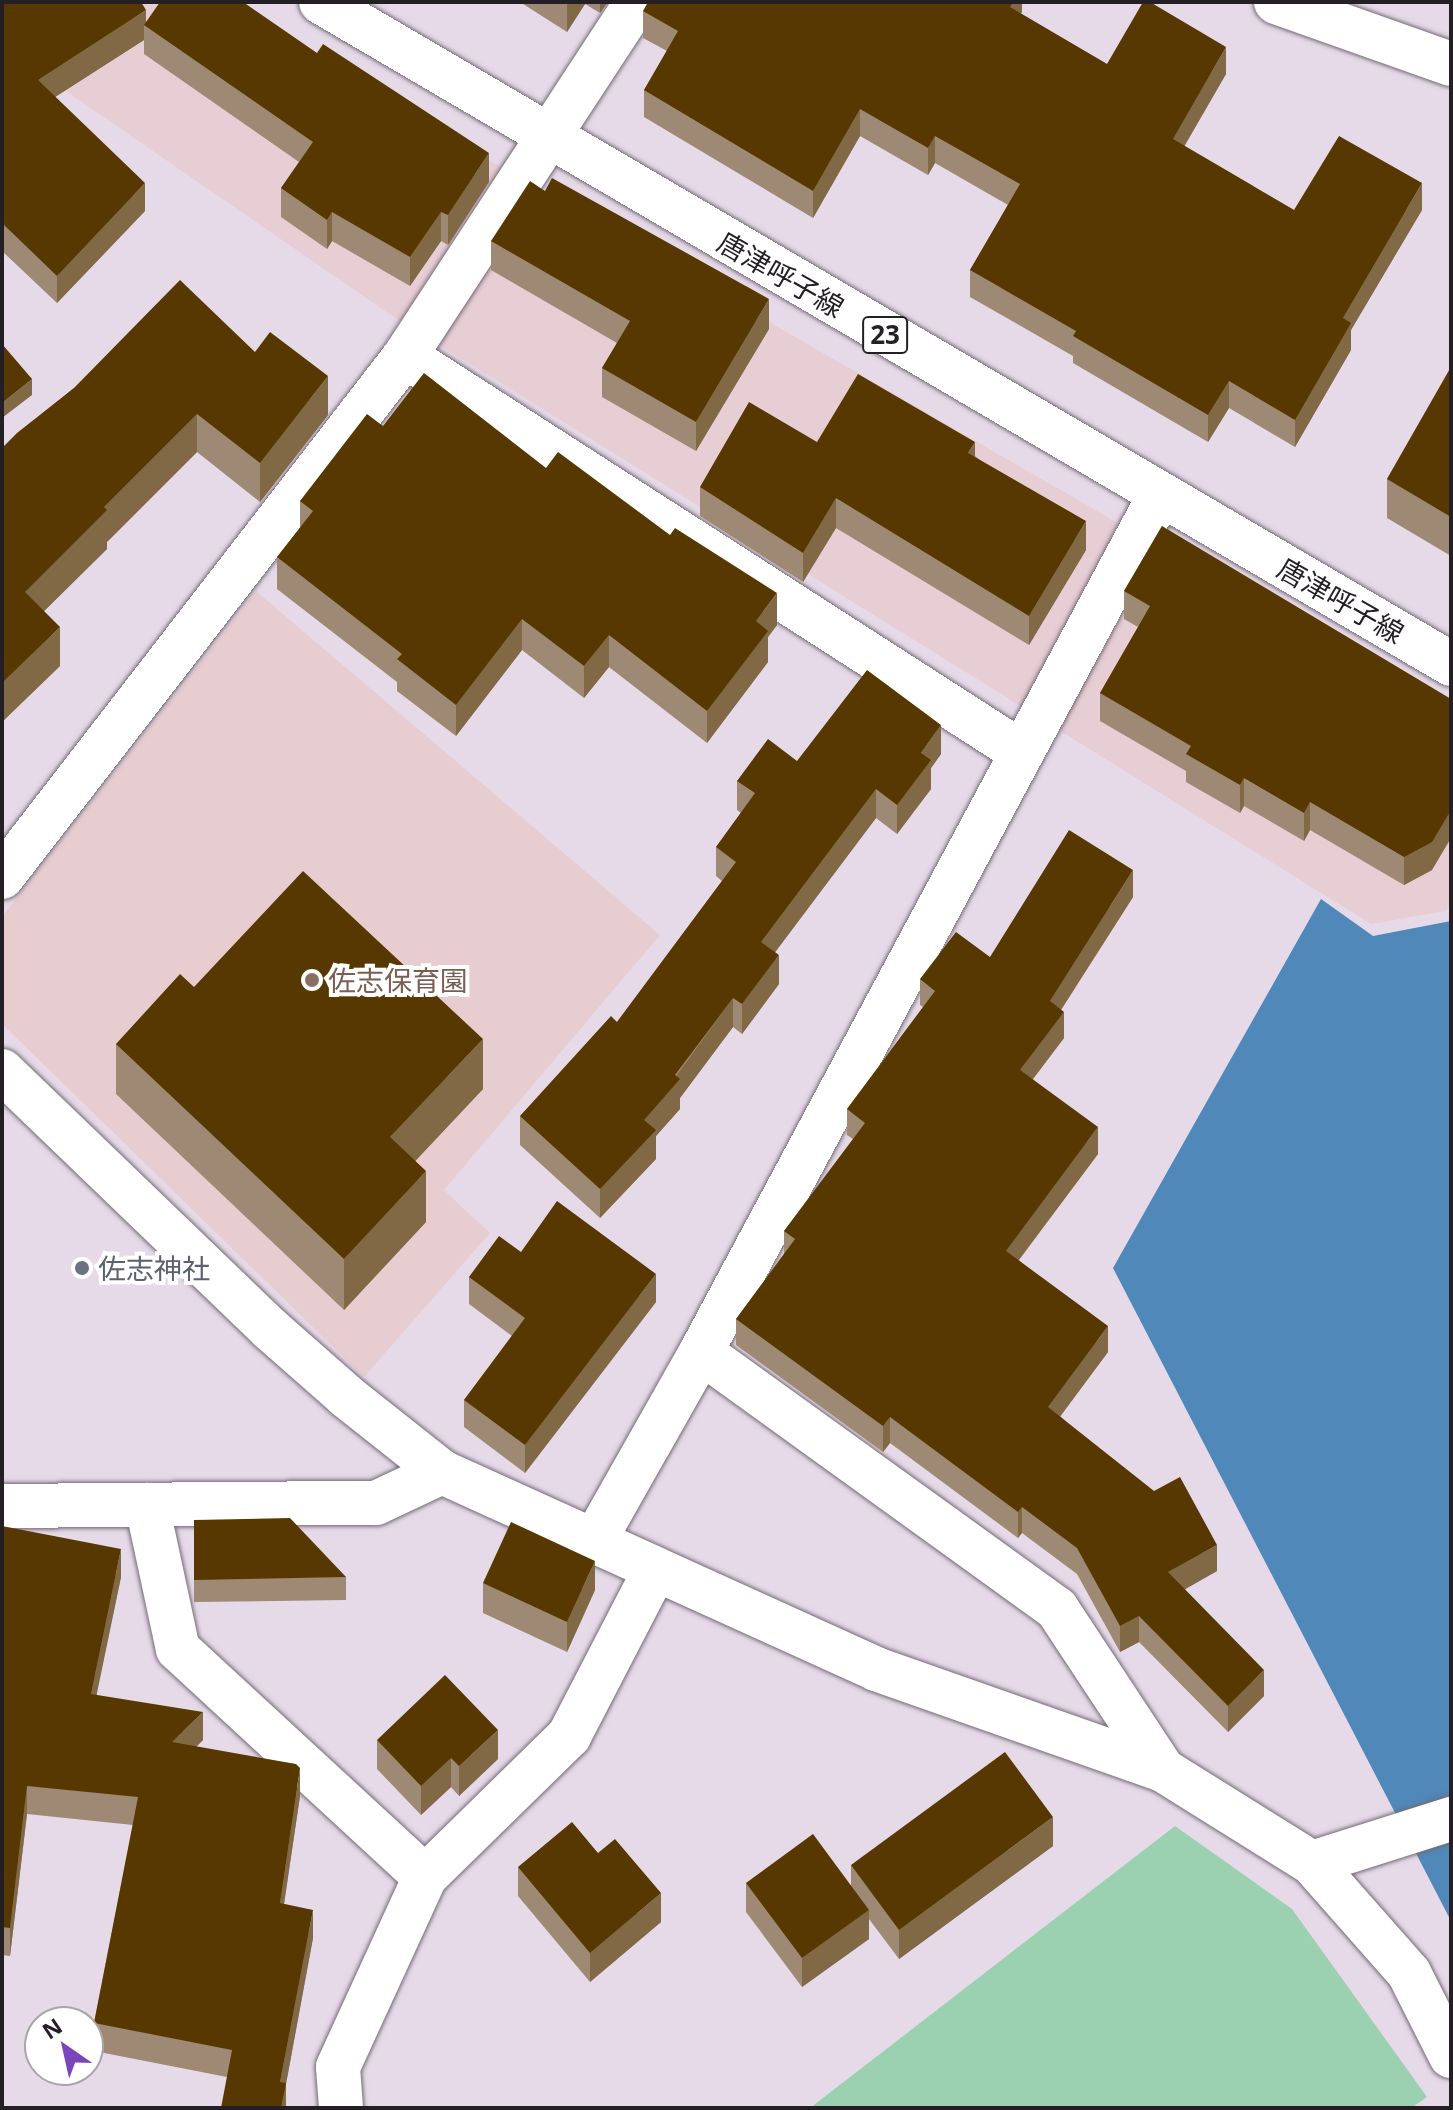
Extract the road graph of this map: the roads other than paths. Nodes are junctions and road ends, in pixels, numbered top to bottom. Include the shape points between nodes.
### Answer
1 (321, 2) edge
2 (637, 2) edge
3 (1276, 2) edge
4 (1451, 64) edge
5 (550, 139) junction
6 (405, 356) junction
7 (1160, 495) junction
8 (1451, 664) edge
9 (1021, 752) junction
10 (2, 877) edge
11 (2, 1071) edge
12 (701, 1352) junction
13 (442, 1472) junction
14 (147, 1505) junction
15 (2, 1506) edge
16 (593, 1543) junction
17 (655, 1570) junction
18 (1163, 1770) junction
19 (1451, 1819) edge
20 (1312, 1863) junction
21 (425, 1877) junction
22 (1451, 2056) edge
23 (341, 2108) edge

1 - 5 street, 唐津呼子線 / 23
2 - 5 street
3 - 4 street
5 - 6 street
5 - 7 street, 唐津呼子線 / 23
6 - 9 street
6 - 10 street
7 - 8 street, 唐津呼子線 / 23
7 - 9 street
9 - 12 street
11 - 13 street via 269,1328
12 - 16 street
12 - 18 street via 1057,1609
13 - 14 street via 376,1503
13 - 16 street
14 - 15 street
14 - 21 street via 178,1649
16 - 17 street
17 - 18 street via 876,1669
17 - 21 street via 569,1736
18 - 20 street
19 - 20 street
20 - 22 street via 1409,1973
21 - 23 street via 338,2067

